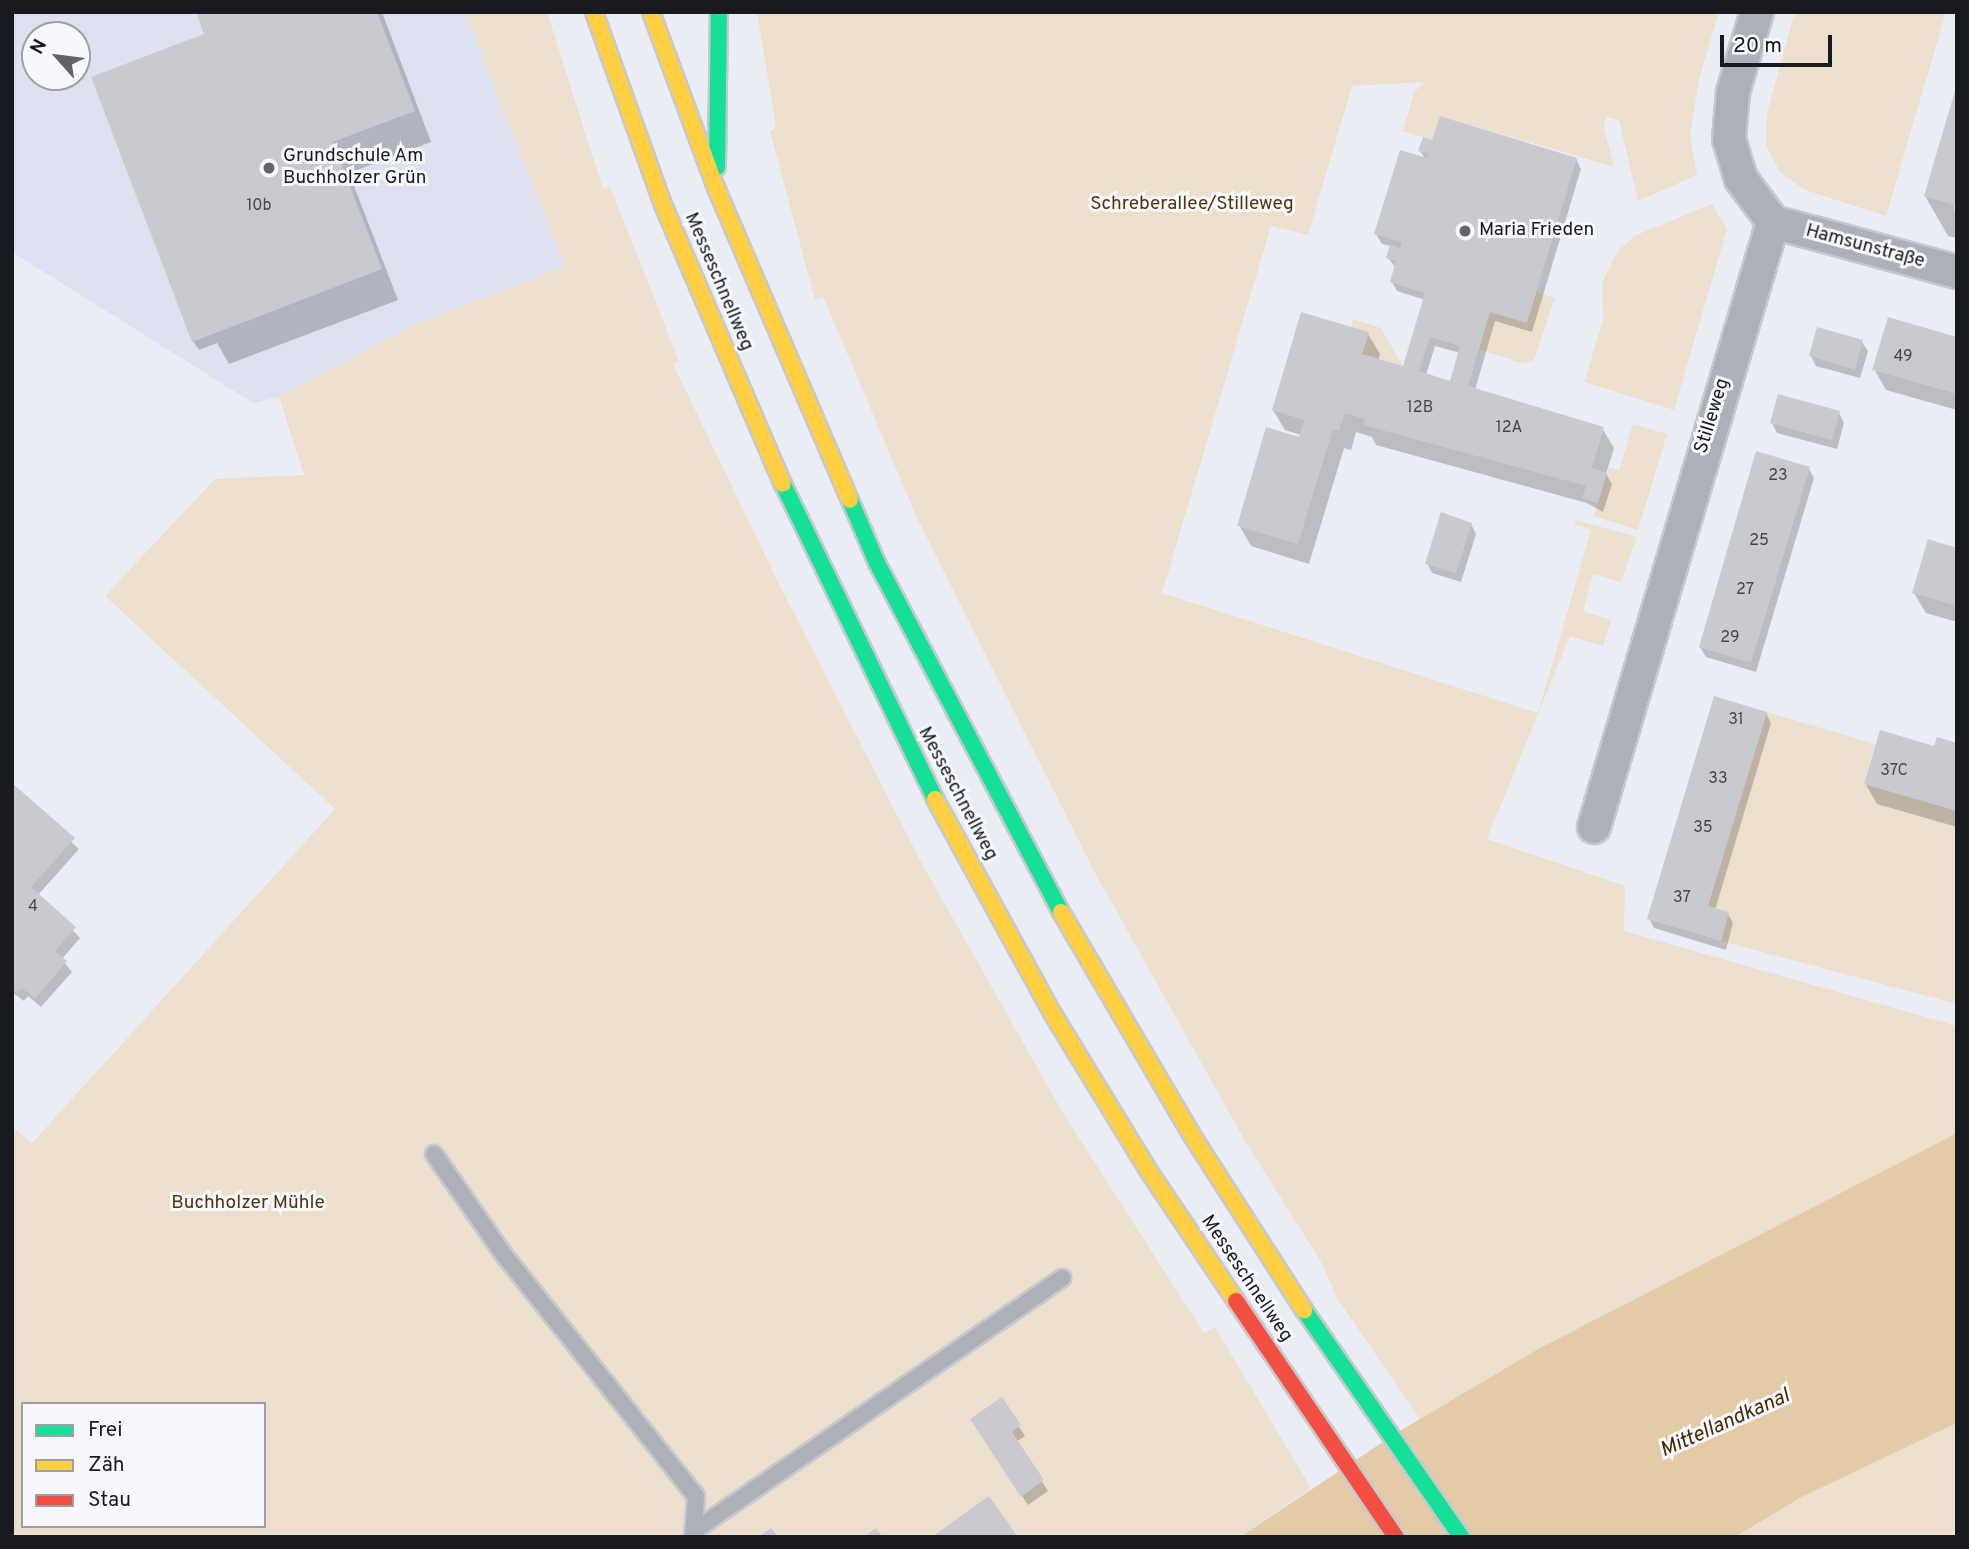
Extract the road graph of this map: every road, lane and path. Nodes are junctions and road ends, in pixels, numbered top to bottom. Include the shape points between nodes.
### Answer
1 (594, 12) edge
2 (651, 12) edge
3 (719, 12) edge
4 (1757, 12) edge
5 (716, 190) junction
6 (1773, 222) junction
7 (1957, 272) edge
8 (1594, 827) dead end
9 (434, 1154) dead end
10 (1062, 1278) dead end
11 (693, 1534) edge
12 (1396, 1537) edge
13 (1461, 1537) edge

1 - 12 highway, Messeschnellweg via 664,207 750,412 902,736 988,897 1150,1173
2 - 5 highway, Messeschnellweg
3 - 5 highway
4 - 6 street via 1733,92 1729,139 1741,179
5 - 13 highway, Messeschnellweg via 877,563 1029,858 1099,984 1301,1306
6 - 7 street, Hamsunstraße
6 - 8 street, Stilleweg
9 - 11 lane via 504,1255 696,1496
10 - 11 lane

